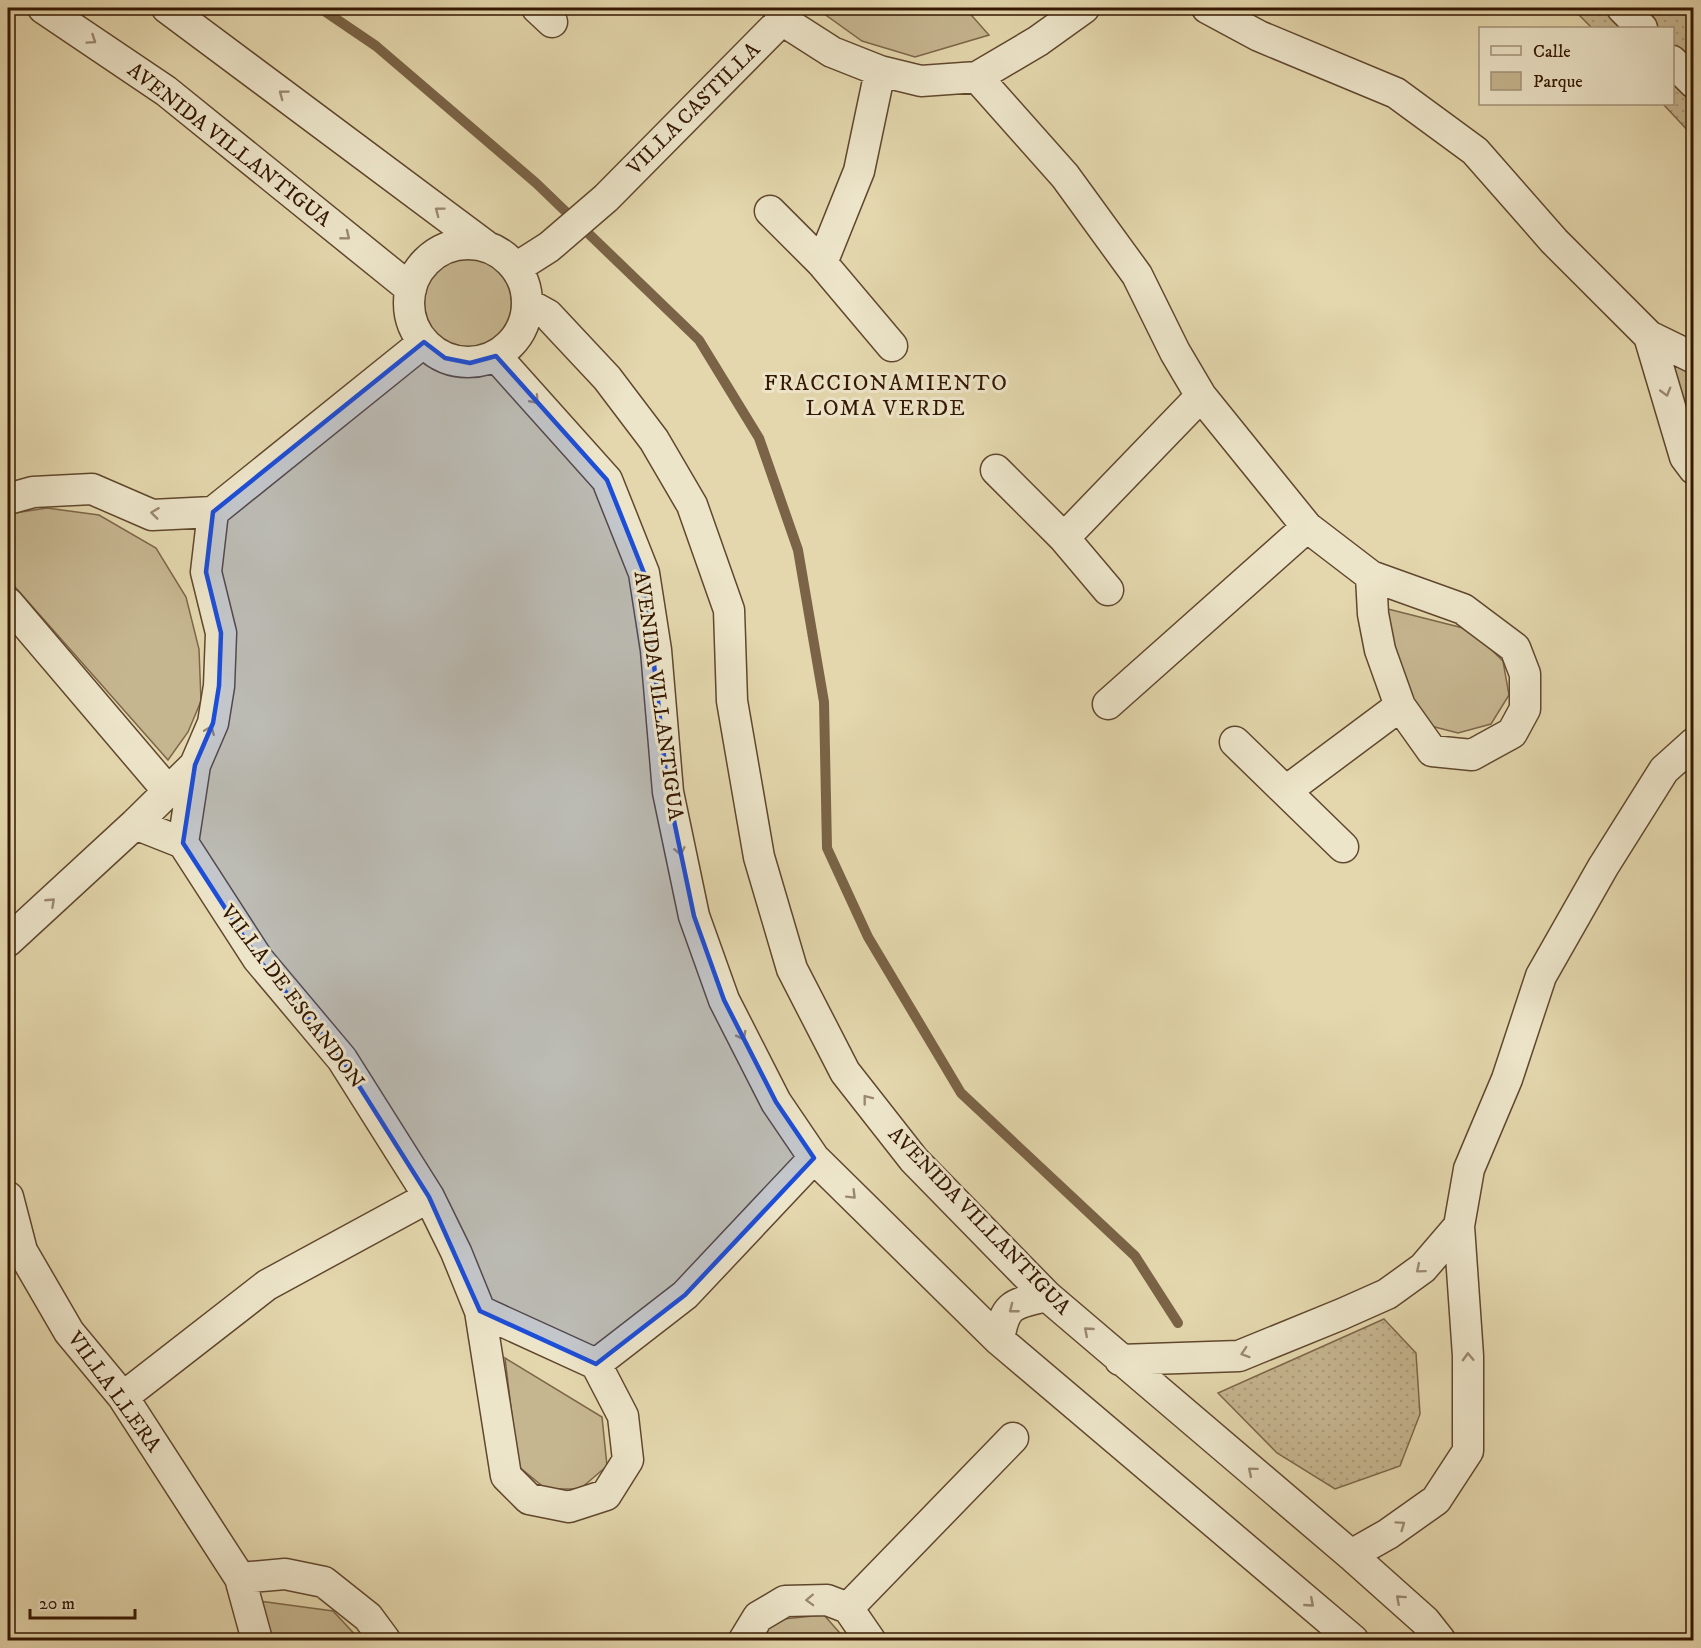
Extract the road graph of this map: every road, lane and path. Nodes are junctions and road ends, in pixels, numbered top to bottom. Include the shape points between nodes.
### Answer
1 (43, 8) edge
2 (167, 8) edge
3 (1084, 8) edge
4 (1207, 8) edge
5 (1622, 8) edge
6 (780, 14) edge
7 (1641, 27) edge
8 (1674, 63) edge
9 (880, 71) junction
10 (977, 76) junction
11 (1694, 83) edge
12 (770, 211) dead end
13 (486, 246) junction
14 (822, 263) junction
15 (516, 268) junction
16 (411, 289) junction
17 (528, 304) junction
18 (1649, 336) junction
19 (424, 342) junction
20 (892, 346) dead end
21 (496, 356) junction
22 (1694, 358) edge
23 (1201, 396) junction
24 (1694, 469) edge
25 (996, 470) dead end
26 (8, 500) edge
27 (213, 512) junction
28 (1307, 527) junction
29 (1064, 538) junction
30 (1371, 576) junction
31 (1108, 590) dead end
32 (8, 603) edge
33 (1108, 704) dead end
34 (1400, 706) junction
35 (1235, 742) dead end
36 (1694, 743) edge
37 (195, 765) junction
38 (168, 791) junction
39 (1286, 791) junction
40 (135, 824) junction
41 (183, 843) junction
42 (1343, 847) dead end
43 (8, 942) edge
44 (814, 1158) junction
45 (8, 1197) edge
46 (429, 1197) junction
47 (1459, 1226) junction
48 (1047, 1296) junction
49 (480, 1311) junction
50 (999, 1341) junction
51 (1120, 1360) junction
52 (596, 1364) junction
53 (123, 1397) junction
54 (1013, 1438) dead end
55 (1351, 1555) junction
56 (240, 1578) junction
57 (848, 1608) junction
58 (257, 1641) edge
59 (385, 1641) edge
60 (744, 1641) edge
61 (870, 1641) edge
62 (1353, 1641) edge
63 (1440, 1641) edge

1 -> 16 street, AVENIDA VILLANTIGUA via 166,91
13 -> 2 street
3 - 10 street
4 - 18 street via 1259,36 1396,93 1475,152 1554,241
5 - 7 street
6 - 9 street via 832,52
6 - 15 street, VILLA CASTILLA via 606,198 549,247
8 - 11 street
9 - 10 street via 921,81
9 - 14 street via 859,171
10 - 23 street via 1065,176 1137,275
12 - 14 street
13 - 15 street
13 - 16 street via 466,244 431,257
14 - 20 street
15 - 17 street
16 - 19 street via 409,308 413,326
17 - 21 street via 519,335
48 -> 17 street, AVENIDA VILLANTIGUA via 915,1160 845,1072 792,969 759,857 732,701 729,610 692,505 654,440 607,378 548,315
18 - 22 street
18 -> 24 street via 1685,457
19 - 21 street via 445,358 470,363
19 - 27 street
21 -> 44 street, AVENIDA VILLANTIGUA via 607,480 644,573 656,650 668,792 694,916 724,1000 776,1102
23 - 28 street
23 - 29 street
25 - 29 street
27 -> 26 street via 152,515 92,489 33,492
37 -> 27 street via 213,723 219,686 221,633 206,572
28 - 30 street
28 - 33 street
29 - 31 street
30 - 34 street via 1380,650
30 - 34 street via 1463,609 1515,648 1525,674 1525,710 1512,733 1472,754 1432,751
32 - 38 street
34 - 39 street
35 - 39 street
36 - 47 street via 1664,770 1541,976 1507,1079 1468,1169
37 - 38 street
37 - 41 street
38 - 40 street
39 - 42 street
40 - 41 street
43 -> 40 street
41 - 46 street, VILLA DE ESCANDON via 258,959 342,1059
44 -> 50 street, AVENIDA VILLANTIGUA
44 - 52 street via 685,1294
45 - 53 street, VILLA LLERA via 22,1251 69,1332
46 - 49 street, VILLA DE ESCANDON
46 - 53 street via 267,1285
47 -> 51 street via 1423,1268 1387,1294 1239,1356
55 -> 47 street via 1436,1500 1468,1451 1468,1356
48 -> 50 street via 1018,1303 1009,1310 1002,1319
51 -> 48 street, AVENIDA VILLANTIGUA
49 - 52 street
49 - 52 street, VILLA DE ESCANDON via 506,1476 529,1499 569,1507 606,1495 628,1460 623,1416
50 -> 62 street, AVENIDA VILLANTIGUA
55 -> 51 street, AVENIDA VILLANTIGUA
53 - 56 street, VILLA LLERA
54 - 57 street
63 -> 55 street, AVENIDA VILLANTIGUA via 1425,1621
56 - 58 street, VILLA LLERA
56 - 59 street via 285,1574 324,1582 368,1617
57 -> 60 street via 827,1599 785,1601 758,1617
57 - 61 street

